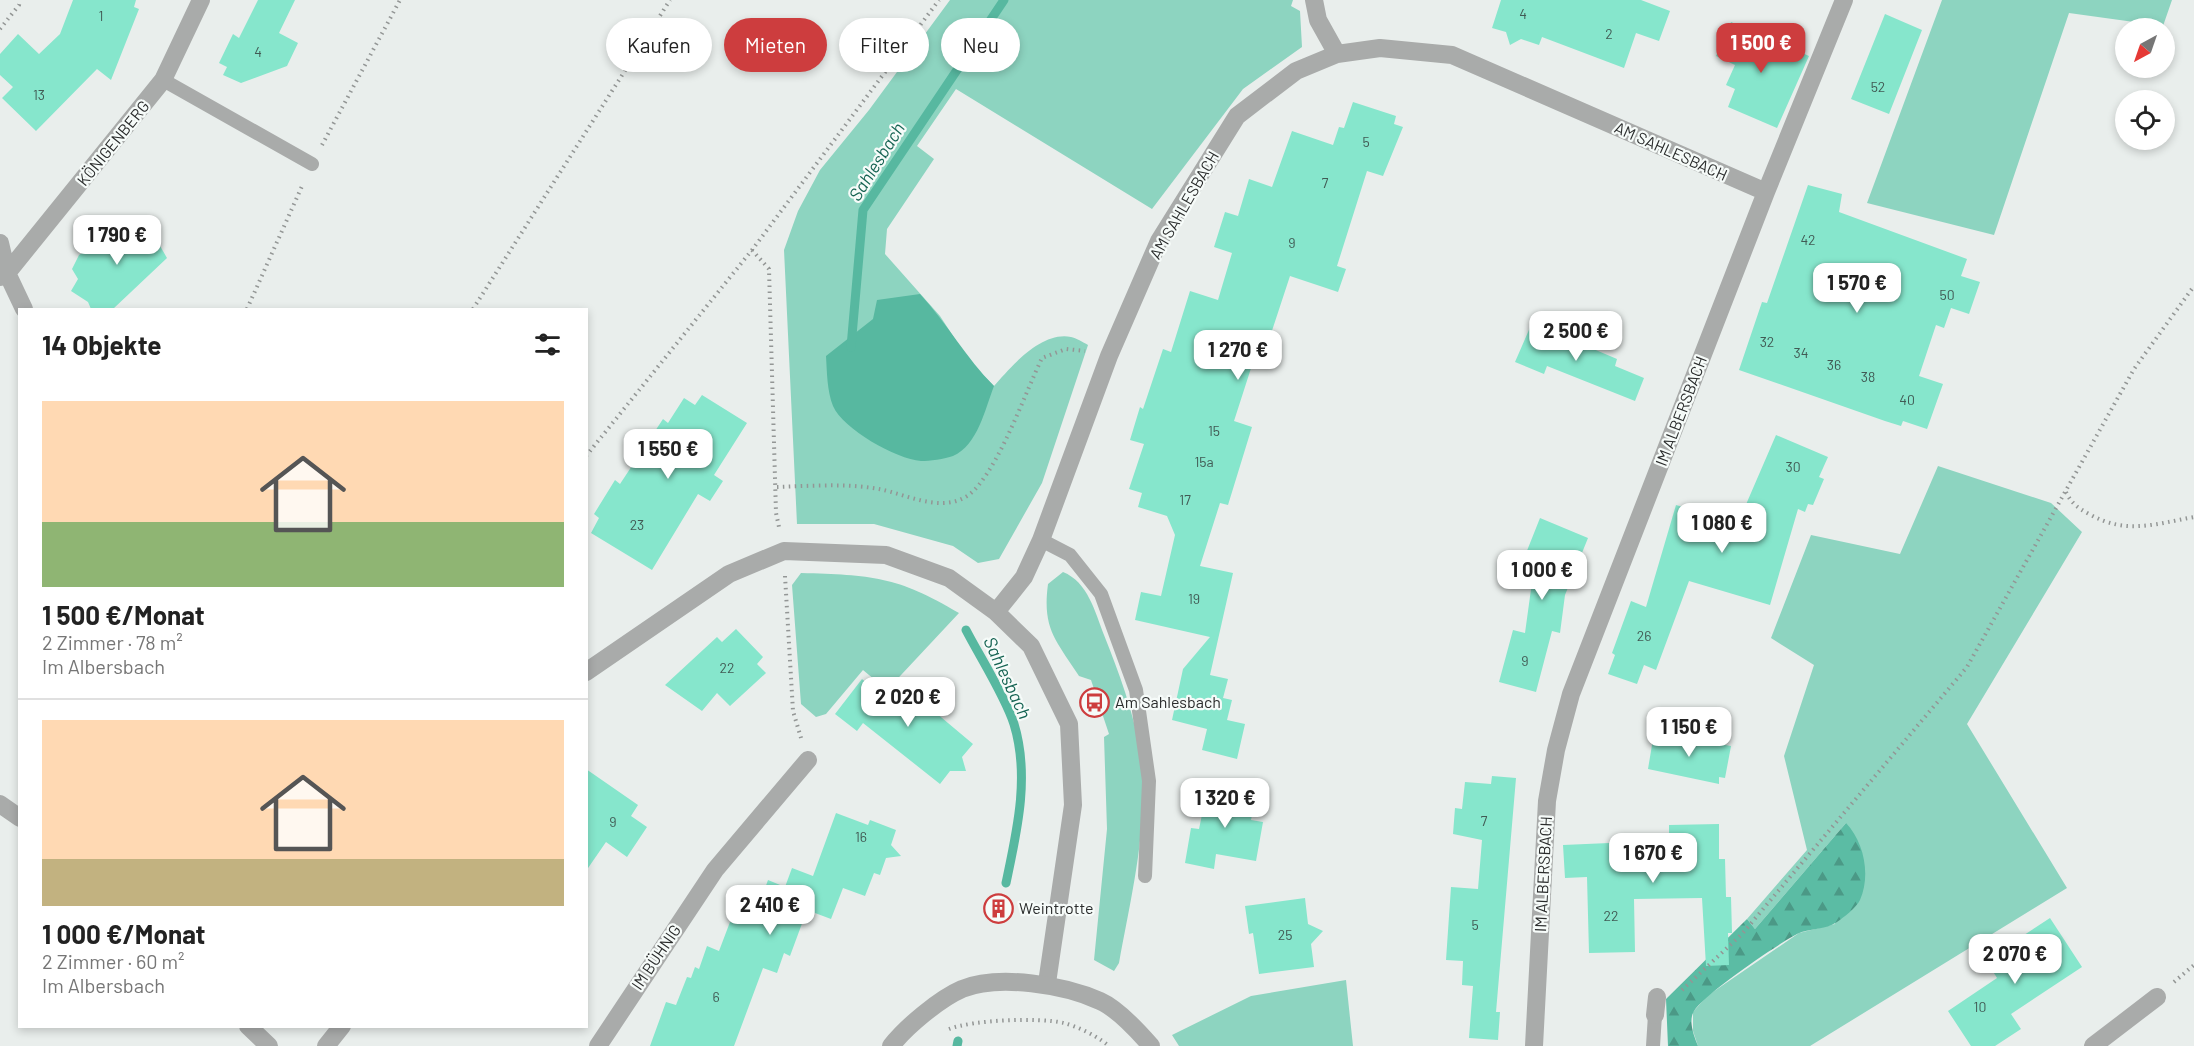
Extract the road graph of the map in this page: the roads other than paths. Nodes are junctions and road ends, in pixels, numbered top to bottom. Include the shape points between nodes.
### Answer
1 (201, 0) edge
2 (1314, 0) edge
3 (1844, 0) edge
4 (1336, 54) junction
5 (163, 80) junction
6 (312, 164) dead end
7 (1766, 192) junction
8 (0, 243) edge
9 (3, 275) edge
10 (23, 308) edge
11 (1041, 540) junction
12 (996, 612) junction
13 (588, 671) edge
14 (808, 760) road end
15 (0, 804) edge
16 (18, 817) edge
17 (1145, 876) dead end
18 (1047, 984) junction
19 (2157, 997) dead end
20 (1656, 1006) road end
21 (250, 1028) edge
22 (340, 1028) edge
23 (268, 1046) edge
24 (326, 1046) edge
25 (598, 1046) edge
26 (891, 1046) edge
27 (1151, 1046) edge
28 (1534, 1046) edge
29 (1653, 1046) edge
30 (2093, 1046) edge

1 - 5 street, KÖNIGENBERG
2 - 4 street via 1318,20
3 - 7 street, IM ALBERSBACH
4 - 7 street, AM SAHLESBACH via 1380,48 1452,55
4 - 11 street, AM SAHLESBACH via 1296,70 1238,116 1159,242 1109,356
5 - 6 lane
5 - 9 street, KÖNIGENBERG
7 - 28 street, IM ALBERSBACH via 1571,694 1547,801
8 - 9 street
9 - 10 street
11 - 12 street, AM SAHLESBACH via 1024,577
11 - 17 lane via 1070,555 1101,594 1136,690 1149,782
12 - 13 street via 949,578 886,555 784,551 729,574
12 - 18 street via 1031,646 1069,724 1073,805
14 - 25 street, IM BÜHNIG via 715,870
15 - 16 street
18 - 26 street via 1004,982 962,989 905,1027
18 - 27 street via 1102,1002
19 - 30 street
20 - 29 lane
21 - 23 street
22 - 24 street

